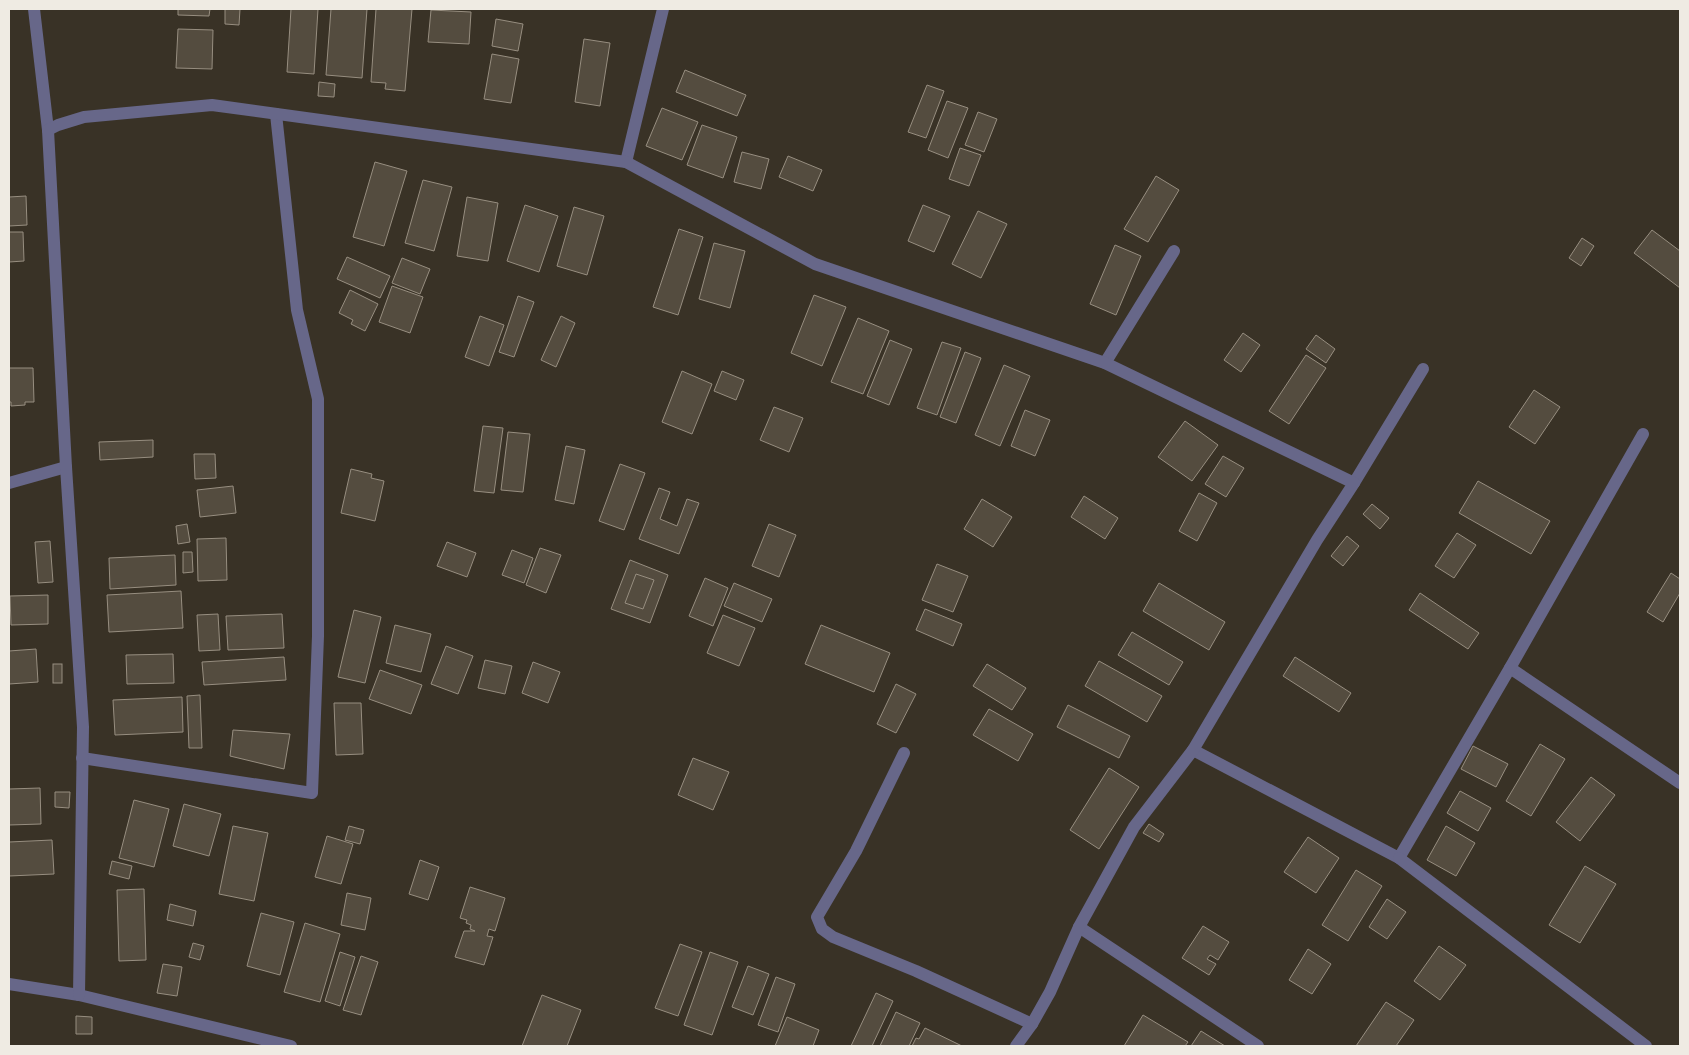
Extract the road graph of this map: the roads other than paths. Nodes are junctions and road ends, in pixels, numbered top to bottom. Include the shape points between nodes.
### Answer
1 (34, 9) edge
2 (664, 9) edge
3 (276, 114) junction
4 (48, 130) junction
5 (626, 162) junction
6 (1174, 251) dead end
7 (1105, 363) junction
8 (1423, 369) dead end
9 (1643, 434) dead end
10 (66, 467) junction
11 (9, 483) edge
12 (1354, 484) junction
13 (1510, 668) junction
14 (1193, 750) junction
15 (904, 753) dead end
16 (82, 758) junction
17 (1680, 783) edge
18 (1399, 858) junction
19 (1079, 927) junction
20 (9, 984) edge
21 (79, 995) junction
22 (1032, 1024) junction
23 (252, 1042) edge
24 (291, 1046) edge
25 (1016, 1046) edge
26 (1258, 1046) edge
27 (1646, 1046) edge

1 - 4 street
2 - 5 street
3 - 4 street via 212,105 84,116
3 - 5 street
3 - 16 street via 297,310 318,399 318,636 312,793
4 - 10 street
5 - 7 street via 815,264
6 - 7 street
7 - 12 street
8 - 12 street
9 - 13 street
10 - 11 street
10 - 16 street via 83,727
12 - 14 street
13 - 17 street
13 - 18 street
14 - 18 street
14 - 19 street via 1134,827
15 - 22 street via 856,851 817,917 822,929 833,937
16 - 21 street
18 - 27 street
19 - 22 street
19 - 26 street
20 - 21 street
21 - 23 street
22 - 25 street
23 - 24 street

